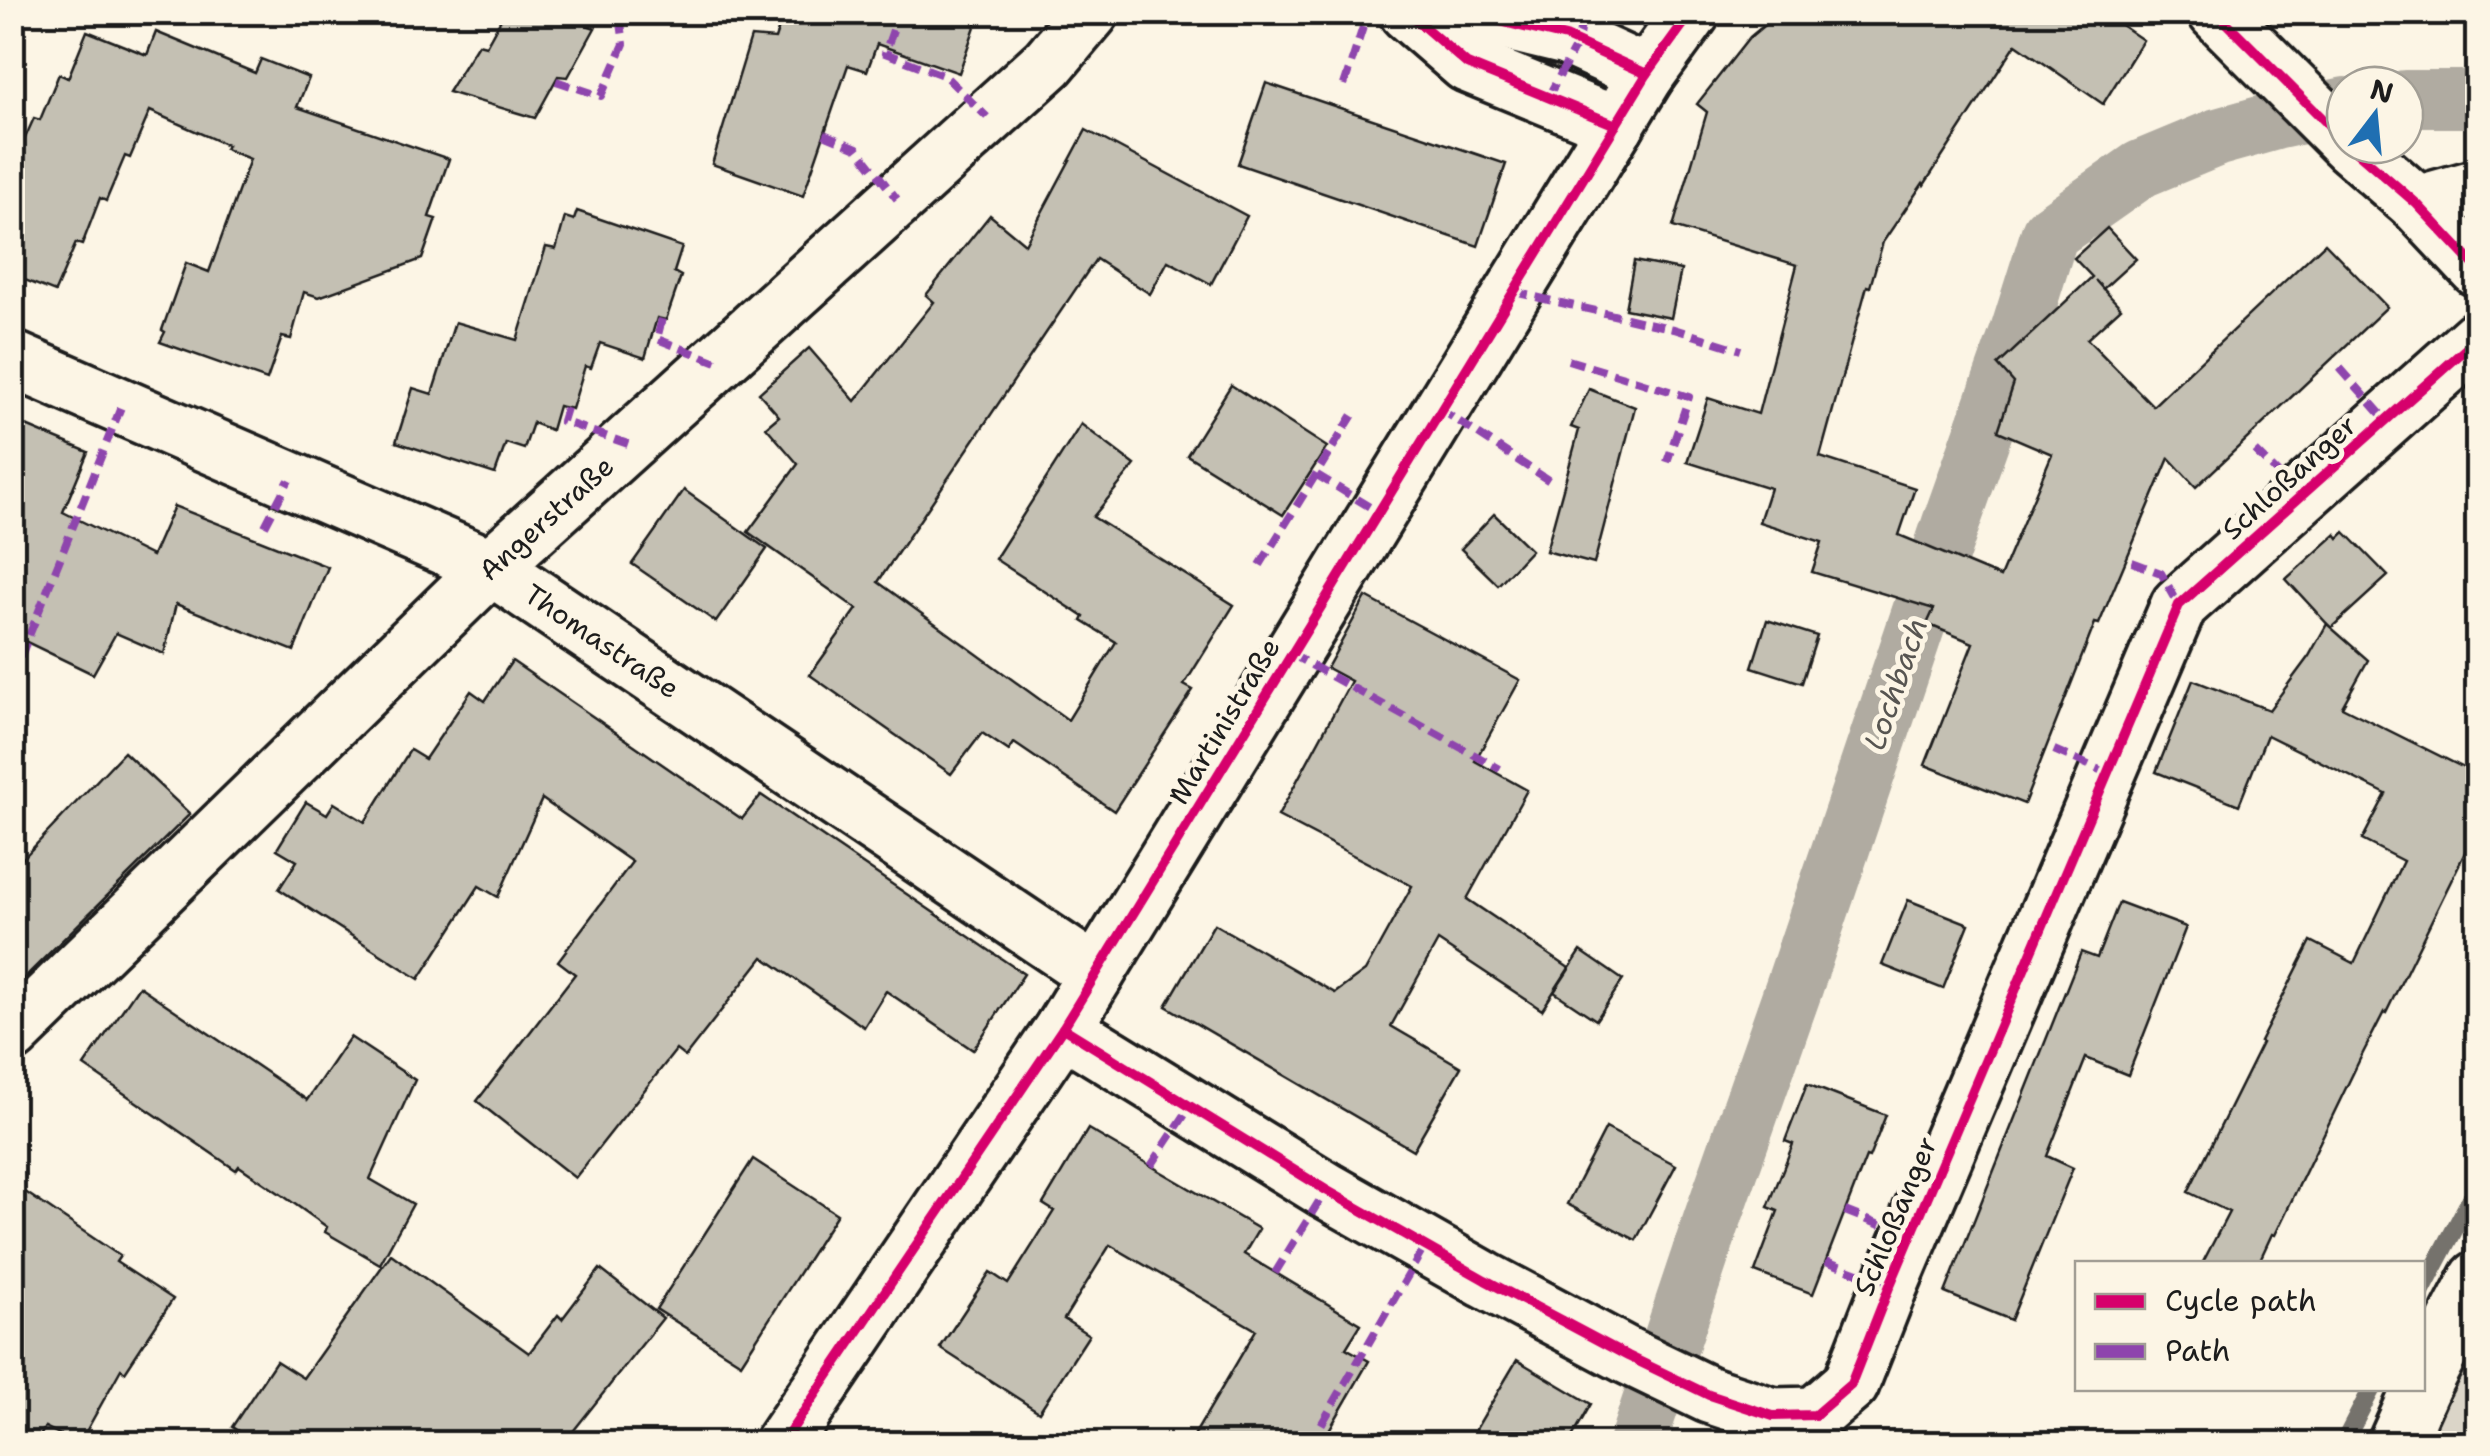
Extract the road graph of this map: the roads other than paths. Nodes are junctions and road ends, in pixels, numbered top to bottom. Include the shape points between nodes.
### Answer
1 (1091, 12) edge
2 (1407, 12) edge
3 (1446, 12) edge
4 (1692, 12) edge
5 (2216, 12) edge
6 (1647, 74) junction
7 (2325, 121) edge
8 (1616, 125) junction
9 (2372, 165) edge
10 (2478, 187) edge
11 (2417, 204) junction
12 (2478, 269) edge
13 (2478, 338) edge
14 (12, 359) edge
15 (491, 567) junction
16 (1096, 974) junction
17 (1062, 1028) junction
18 (12, 1034) edge
19 (2478, 1279) edge
20 (2425, 1382) edge
21 (2421, 1391) edge
22 (782, 1444) edge
23 (2396, 1444) edge

1 - 15 street, Angerstraße via 1048,63
2 - 8 street via 1467,64
3 - 6 street via 1566,37
4 - 6 street, Martinistraße
5 - 7 street
6 - 8 street, Martinistraße
8 - 16 street, Martinistraße
9 - 11 street
10 - 11 street
11 - 12 street
13 - 17 street, Schloßanger via 2180,604 1851,1384 1815,1415 1772,1416 1628,1356 1326,1190
14 - 15 street, Thomastraße
15 - 16 street, Thomastraße
15 - 18 street, Angerstraße
16 - 17 street, Martinistraße
17 - 22 street, Martinistraße
19 - 20 street
21 - 23 street

